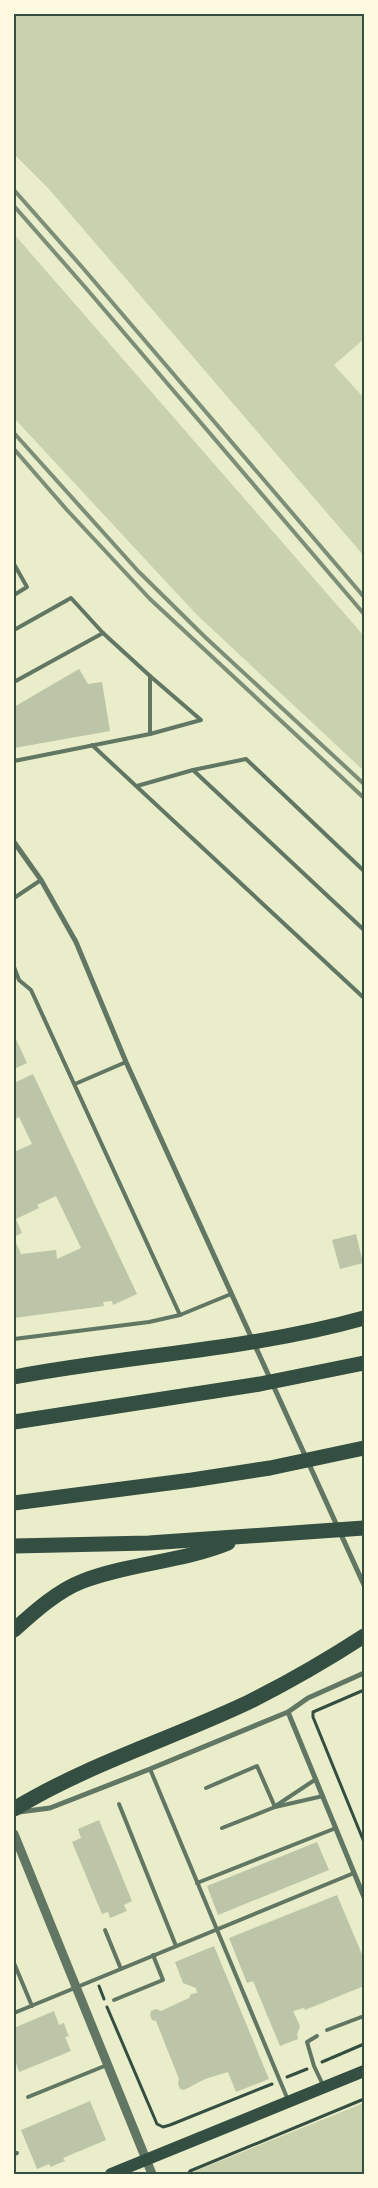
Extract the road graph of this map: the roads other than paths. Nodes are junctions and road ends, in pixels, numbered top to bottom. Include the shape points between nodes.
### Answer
1 (14, 564) edge
2 (14, 594) edge
3 (14, 630) edge
4 (103, 632) junction
5 (150, 676) junction
6 (14, 682) edge
7 (150, 734) junction
8 (92, 745) junction
9 (14, 761) edge
10 (193, 770) junction
11 (138, 786) junction
12 (14, 842) edge
13 (364, 871) edge
14 (41, 880) junction
15 (14, 898) edge
16 (364, 930) edge
17 (14, 967) edge
18 (364, 998) edge
19 (126, 1062) junction
20 (75, 1084) junction
21 (230, 1294) junction
22 (180, 1315) junction
23 (364, 1318) edge
24 (14, 1339) edge
25 (364, 1363) edge
26 (14, 1377) edge
27 (14, 1422) edge
28 (364, 1448) edge
29 (14, 1503) edge
30 (364, 1528) edge
31 (240, 1538) junction
32 (14, 1546) edge
33 (364, 1585) edge
34 (14, 1630) edge
35 (364, 1636) edge
36 (364, 1673) edge
37 (288, 1712) junction
38 (150, 1770) junction
39 (316, 1780) junction
40 (206, 1788) dead end
41 (323, 1796) junction
42 (120, 1804) dead end
43 (275, 1807) junction
44 (14, 1809) edge
45 (14, 1813) edge
46 (222, 1828) dead end
47 (336, 1828) junction
48 (14, 1834) edge
49 (354, 1873) junction
50 (197, 1884) junction
51 (364, 1897) edge
52 (216, 1929) junction
53 (105, 1930) dead end
54 (176, 1946) junction
55 (153, 1955) junction
56 (14, 1963) edge
57 (120, 1969) junction
58 (76, 1987) junction
59 (114, 2000) dead end
60 (32, 2006) junction
61 (14, 2013) edge
62 (364, 2016) edge
63 (327, 2030) dead end
64 (317, 2036) dead end
65 (107, 2065) junction
66 (364, 2071) edge
67 (324, 2088) junction
68 (28, 2097) dead end
69 (288, 2102) junction
70 (146, 2160) junction
71 (111, 2174) edge
72 (152, 2174) edge

1 - 2 lane via 27,587
3 - 4 lane via 71,598
4 - 5 lane
4 - 6 lane
5 - 7 lane
5 - 7 lane via 202,720
7 - 8 lane
8 - 9 lane
8 - 11 lane
10 - 11 lane
10 - 13 lane via 246,759
10 - 16 lane
11 - 18 lane
12 - 14 street
14 - 15 lane
14 - 19 street via 76,942
17 - 20 lane via 19,980 31,990
19 - 20 lane
19 - 21 street
20 - 22 lane
21 - 22 lane
21 - 33 street
22 - 24 lane
23 - 26 highway via 225,1347
25 - 27 highway via 314,1375
28 - 29 highway via 270,1468
30 - 31 highway
31 - 32 highway
31 - 34 highway via 185,1557 130,1567 82,1582 60,1593
35 - 44 highway via 334,1656 248,1702 47,1788
36 - 37 street via 308,1698
37 - 38 street
37 - 39 street
38 - 45 street via 50,1808
38 - 50 lane
39 - 41 street
39 - 43 lane
40 - 43 lane via 257,1766
41 - 43 lane
41 - 47 street
42 - 54 lane
43 - 46 lane
47 - 49 street
47 - 50 lane
48 - 58 street
49 - 51 street
49 - 52 lane
50 - 52 lane
52 - 54 lane
52 - 69 lane
53 - 57 lane
54 - 55 lane
55 - 57 lane
55 - 59 lane via 163,1980
56 - 60 lane
57 - 58 lane
58 - 60 lane
58 - 65 street
60 - 61 lane
62 - 63 lane
64 - 67 lane via 307,2042
65 - 68 lane
65 - 70 street
66 - 67 main road
67 - 69 main road
69 - 70 main road
70 - 71 main road
70 - 72 street

